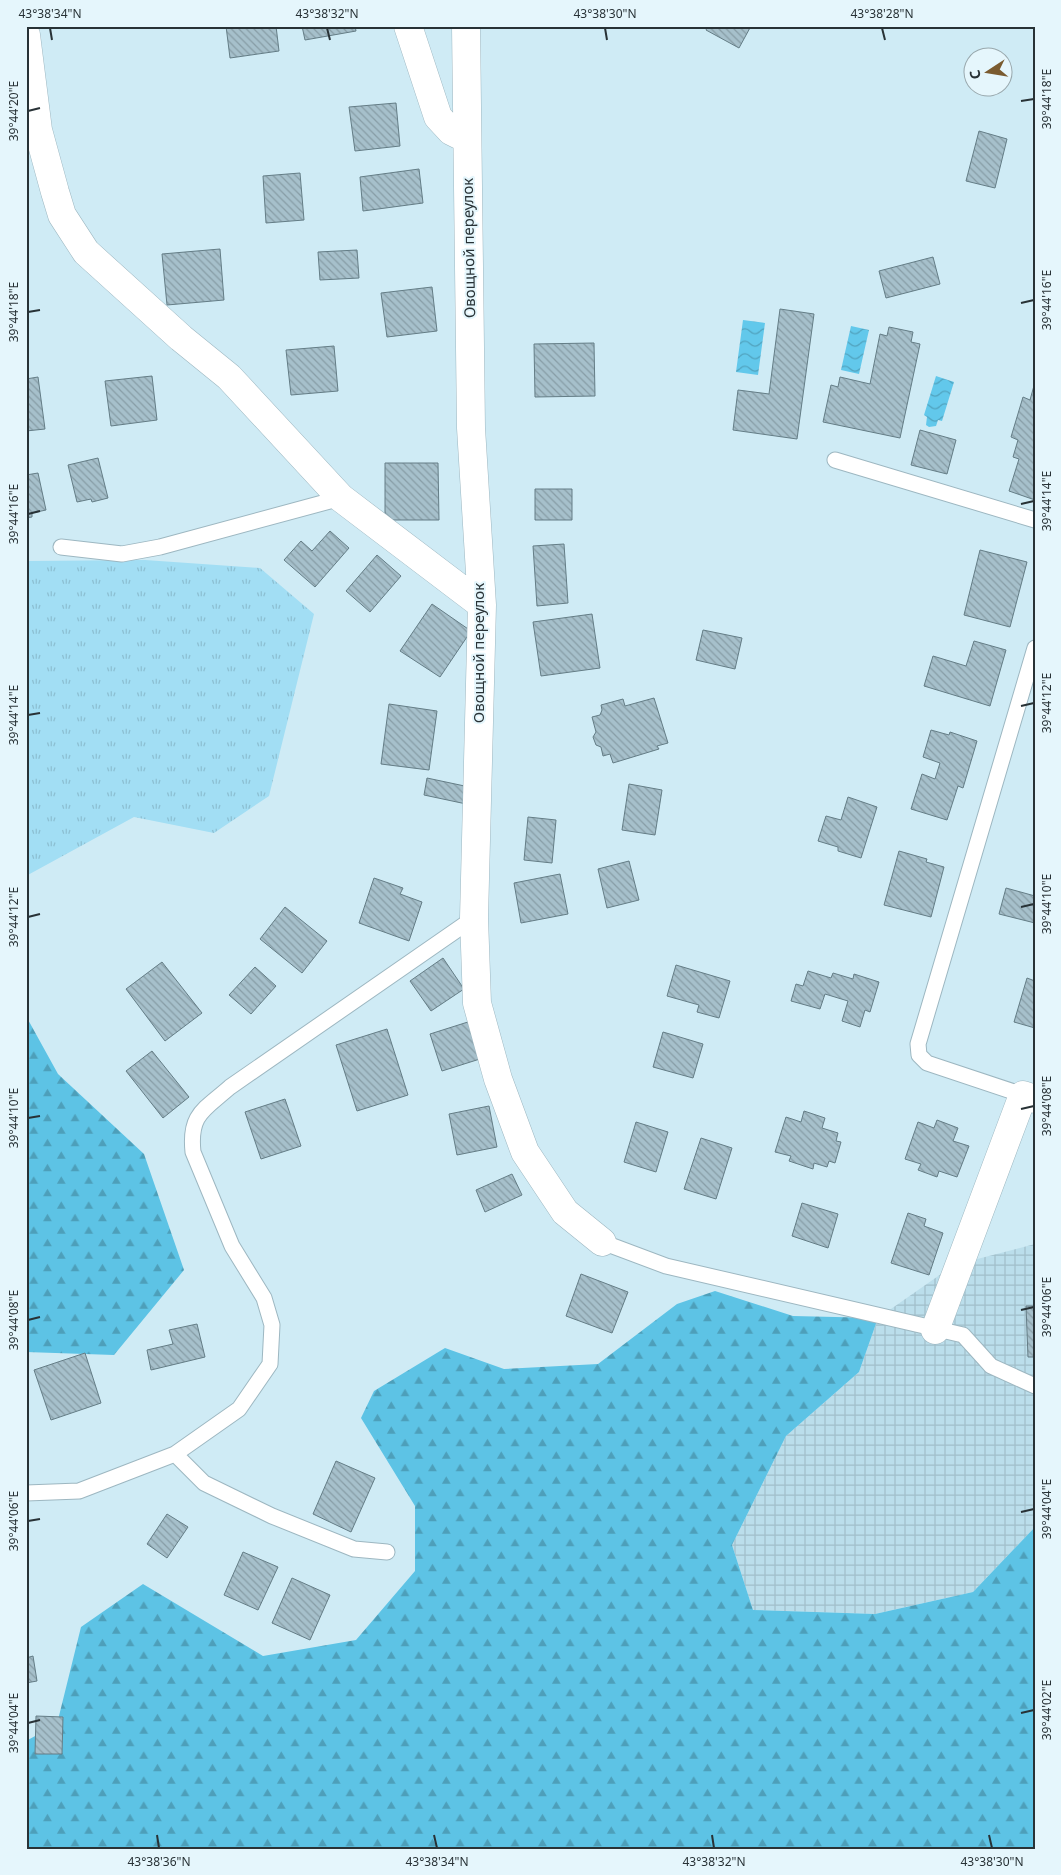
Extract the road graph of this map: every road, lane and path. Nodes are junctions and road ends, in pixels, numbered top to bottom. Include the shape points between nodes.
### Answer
1 (408, 26) edge
2 (466, 26) edge
3 (26, 35) edge
4 (467, 139) junction
5 (835, 460) dead end
6 (341, 498) junction
7 (1035, 520) edge
8 (61, 547) dead end
9 (482, 605) junction
10 (1035, 648) edge
11 (474, 918) junction
12 (1029, 1097) edge
13 (602, 1242) joint
14 (935, 1330) junction
15 (1035, 1386) edge
16 (175, 1454) junction
17 (26, 1493) edge
18 (387, 1552) dead end

1 - 4 street via 438,117 451,131
2 - 4 street, Овощной переулок
3 - 6 street via 38,130 50,175 62,215 86,252 228,378
4 - 9 street, Овощной переулок via 471,428
5 - 7 lane
6 - 8 lane via 122,554
6 - 9 street
9 - 11 street, Овощной переулок
10 - 12 lane via 918,1044 919,1055 927,1063
11 - 13 street, Овощной переулок via 477,1004 498,1079 525,1152 565,1212
11 - 16 lane via 230,1086 196,1118 192,1136 194,1152 232,1246 264,1298 272,1325 270,1364 239,1409
12 - 14 street
13 - 14 lane via 666,1266
14 - 15 lane via 964,1335 992,1366
16 - 17 lane via 79,1491
16 - 18 lane via 204,1483 272,1516 354,1549

